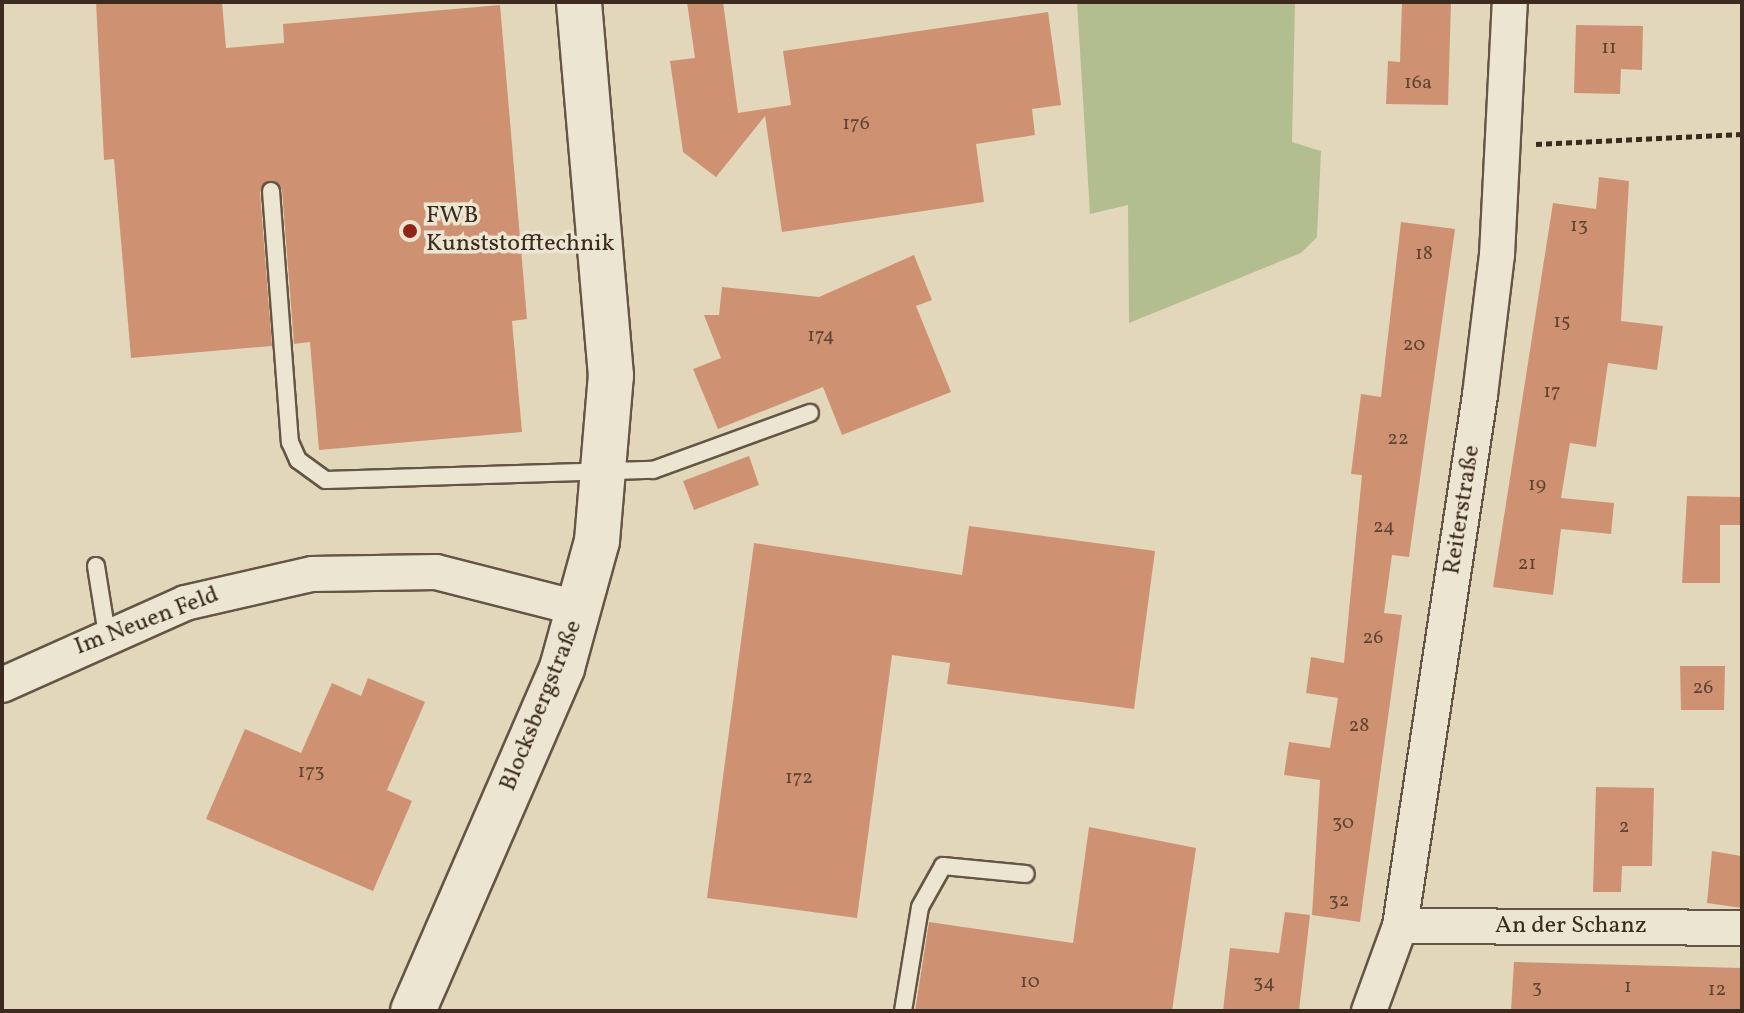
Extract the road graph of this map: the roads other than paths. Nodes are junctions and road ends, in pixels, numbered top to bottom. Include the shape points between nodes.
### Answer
1 (579, 2) edge
2 (1510, 2) edge
3 (271, 191) dead end
4 (810, 413) dead end
5 (608, 472) junction
6 (96, 566) dead end
7 (581, 609) junction
8 (107, 635) junction
9 (2, 685) edge
10 (1026, 874) dead end
11 (1400, 926) junction
12 (1742, 928) edge
13 (413, 1011) edge
14 (903, 1011) edge
15 (1369, 1011) edge

1 - 5 main road, Blocksbergstraße via 611,376
2 - 11 street, Reiterstraße via 1505,142 1480,395
3 - 5 lane via 290,442 310,472 326,480
4 - 5 lane via 653,470
5 - 7 main road, Blocksbergstraße
6 - 8 lane
7 - 8 street, Im Neuen Feld via 495,582 376,570 247,585
7 - 13 main road, Blocksbergstraße
8 - 9 street, Im Neuen Feld
10 - 14 lane via 943,866 920,907
11 - 12 street, An der Schanz
11 - 15 street, Reiterstraße

